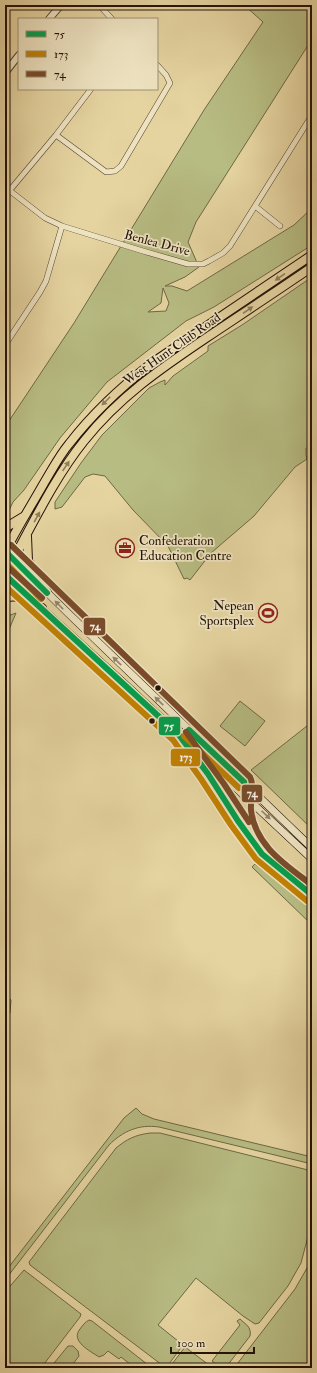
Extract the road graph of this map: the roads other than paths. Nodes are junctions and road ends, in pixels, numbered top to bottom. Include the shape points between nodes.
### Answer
1 (61, 5) edge
2 (99, 5) edge
3 (50, 18) edge
4 (111, 18) edge
5 (18, 56) edge
6 (158, 66) edge
7 (5, 73) edge
8 (90, 90) edge
9 (312, 115) edge
10 (56, 135) junction
11 (7, 188) edge
12 (5, 196) edge
13 (255, 206) junction
14 (62, 226) junction
15 (280, 226) dead end
16 (312, 255) edge
17 (312, 267) edge
18 (5, 345) edge
19 (25, 515) junction
20 (5, 528) edge
21 (28, 534) junction
22 (5, 552) edge
23 (13, 559) junction
24 (5, 575) edge
25 (47, 592) junction
26 (5, 598) edge
27 (42, 608) junction
28 (133, 676) junction
29 (126, 685) junction
30 (312, 848) edge
31 (312, 858) edge

1 - 3 street
2 - 4 street
5 - 7 street
6 - 10 street via 170,83 121,166 115,171 106,172
8 - 10 street
9 - 13 street, Benlea Drive
10 - 11 street
11 - 12 street
11 - 14 street, Benlea Drive via 45,218
13 - 14 street, Benlea Drive via 230,246 203,264 188,264
13 - 15 street
14 - 18 street via 46,281
16 -> 19 main road, West Hunt Club Road via 152,363 107,400 68,445
21 -> 17 main road, West Hunt Club Road via 77,450 100,422 137,386
19 - 20 main road
19 - 22 main road, West Hunt Club Road
21 - 23 main road, West Hunt Club Road
21 - 25 main road via 28,561
22 - 23 main road
23 - 24 main road, West Hunt Club Road
23 - 25 main road
24 - 27 main road
28 -> 25 main road
26 - 27 main road via 14,596
27 - 29 main road
28 - 29 main road
30 -> 28 main road
29 -> 31 main road

